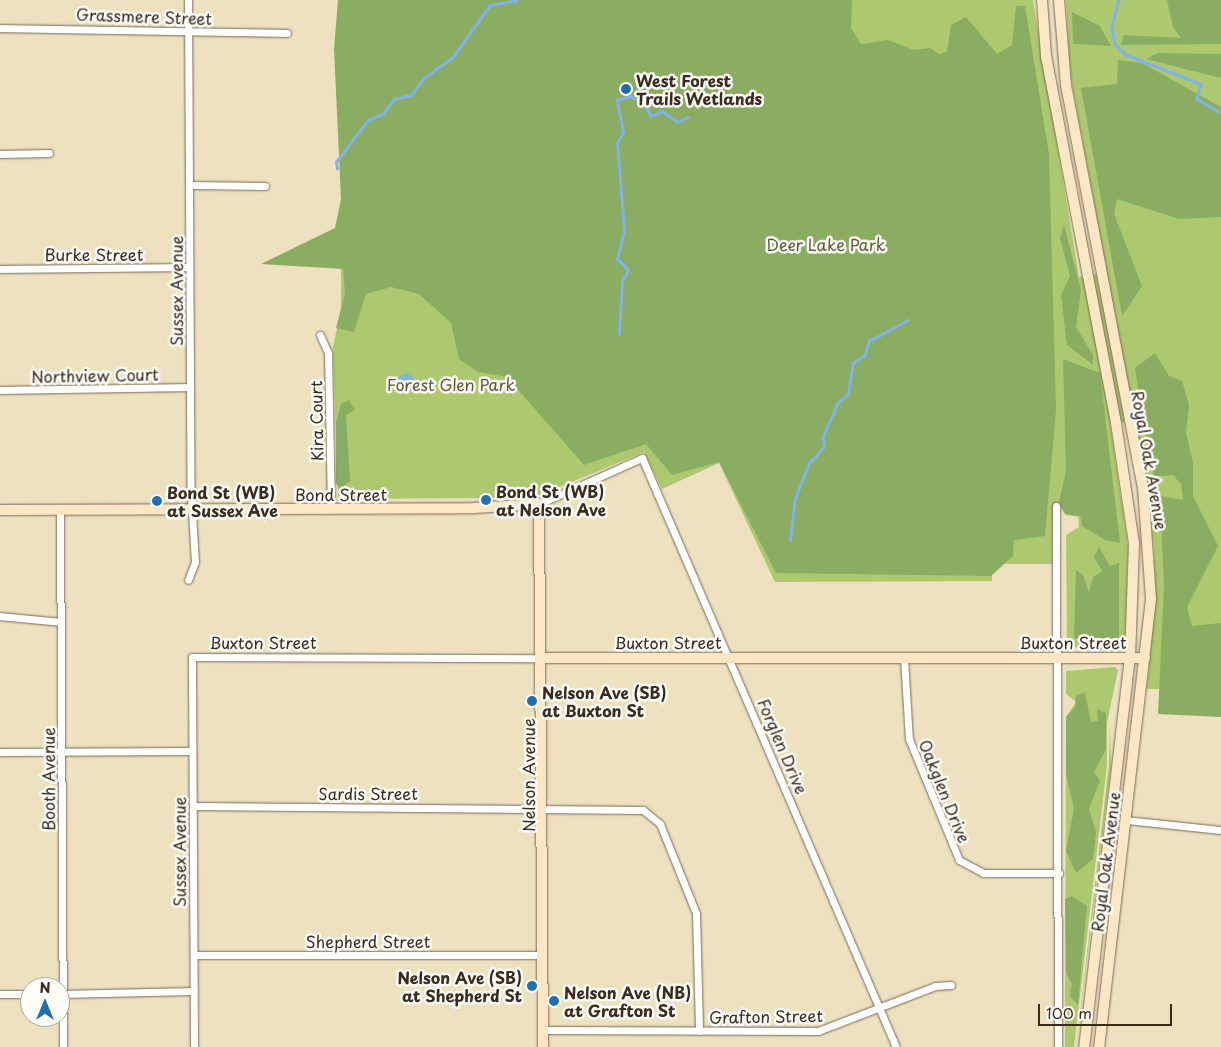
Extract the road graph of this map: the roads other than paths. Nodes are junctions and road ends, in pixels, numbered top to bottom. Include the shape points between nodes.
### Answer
1 (188, 0) edge
2 (1042, 0) edge
3 (1059, 0) edge
4 (0, 28) edge
5 (188, 31) junction
6 (287, 33) dead end
7 (49, 153) dead end
8 (0, 154) edge
9 (189, 185) junction
10 (265, 186) dead end
11 (189, 267) junction
12 (0, 269) edge
13 (320, 335) dead end
14 (190, 387) junction
15 (0, 390) edge
16 (642, 458) joint
17 (539, 504) junction
18 (1056, 506) dead end
19 (331, 509) junction
20 (0, 510) edge
21 (60, 510) junction
22 (193, 510) junction
23 (188, 580) dead end
24 (0, 616) edge
25 (61, 622) junction
26 (192, 657) joint
27 (730, 657) junction
28 (1059, 657) junction
29 (1130, 657) junction
30 (542, 658) junction
31 (904, 658) junction
32 (1144, 658) junction
33 (192, 751) junction
34 (0, 752) edge
35 (61, 752) junction
36 (193, 806) junction
37 (543, 806) junction
38 (1126, 820) junction
39 (1221, 830) edge
40 (1059, 873) junction
41 (194, 955) junction
42 (543, 955) junction
43 (61, 977) edge
44 (951, 985) dead end
45 (194, 992) junction
46 (0, 994) edge
47 (20, 994) edge
48 (70, 994) edge
49 (879, 1008) junction
50 (62, 1027) edge
51 (542, 1030) junction
52 (699, 1031) junction
53 (63, 1047) edge
54 (194, 1047) edge
55 (543, 1047) edge
56 (896, 1047) edge
57 (1058, 1047) edge
58 (1084, 1047) edge
59 (1099, 1047) edge

1 - 5 street, Sussex Avenue
2 - 29 main road, Royal Oak Avenue via 1046,56 1116,423 1134,544
3 - 32 main road, Royal Oak Avenue via 1062,58 1148,538 1151,599
4 - 5 street, Grassmere Street
5 - 6 street, Grassmere Street
5 - 9 street, Sussex Avenue
7 - 8 street
9 - 10 street
9 - 11 street, Sussex Avenue
11 - 12 street, Burke Street
11 - 14 street, Sussex Avenue
13 - 19 street, Kira Court via 328,353
14 - 15 street, Northview Court
14 - 22 street, Sussex Avenue
16 - 17 street, Bond Street
16 - 27 street, Forglen Drive
17 - 19 main road, Bond Street
17 - 30 main road, Nelson Avenue
18 - 28 street
19 - 22 main road, Bond Street
20 - 21 main road, Bond Street
21 - 22 main road, Bond Street
21 - 25 street, Booth Avenue
22 - 23 street, Sussex Avenue via 195,562
24 - 25 street
25 - 35 street, Booth Avenue
26 - 30 street, Buxton Street
26 - 33 street, Sussex Avenue
27 - 30 main road, Buxton Street
27 - 31 main road, Buxton Street
27 - 49 street, Forglen Drive
28 - 29 main road, Buxton Street
28 - 31 main road, Buxton Street
28 - 40 street
29 - 32 main road, Buxton Street
29 - 58 main road, Royal Oak Avenue
30 - 37 main road, Nelson Avenue
31 - 40 street, Oakglen Drive via 908,739 959,860 983,873
32 - 38 main road, Royal Oak Avenue
33 - 35 street
33 - 36 street, Sussex Avenue
34 - 35 street
35 - 43 street, Booth Avenue
36 - 37 street, Sardis Street
36 - 41 street, Sussex Avenue
37 - 42 main road, Nelson Avenue
37 - 52 street, Sardis Street via 630,806 656,819 696,913
38 - 39 street
38 - 59 main road, Royal Oak Avenue
40 - 57 street
41 - 42 street, Shepherd Street
41 - 45 street, Sussex Avenue
42 - 51 main road, Nelson Avenue
44 - 49 street, Grafton Street via 935,986
45 - 48 street
45 - 54 street, Sussex Avenue
46 - 47 street
49 - 52 street, Grafton Street via 818,1032
49 - 56 street, Forglen Drive
50 - 53 street, Booth Avenue
51 - 52 street, Grafton Street
51 - 55 main road, Nelson Avenue

